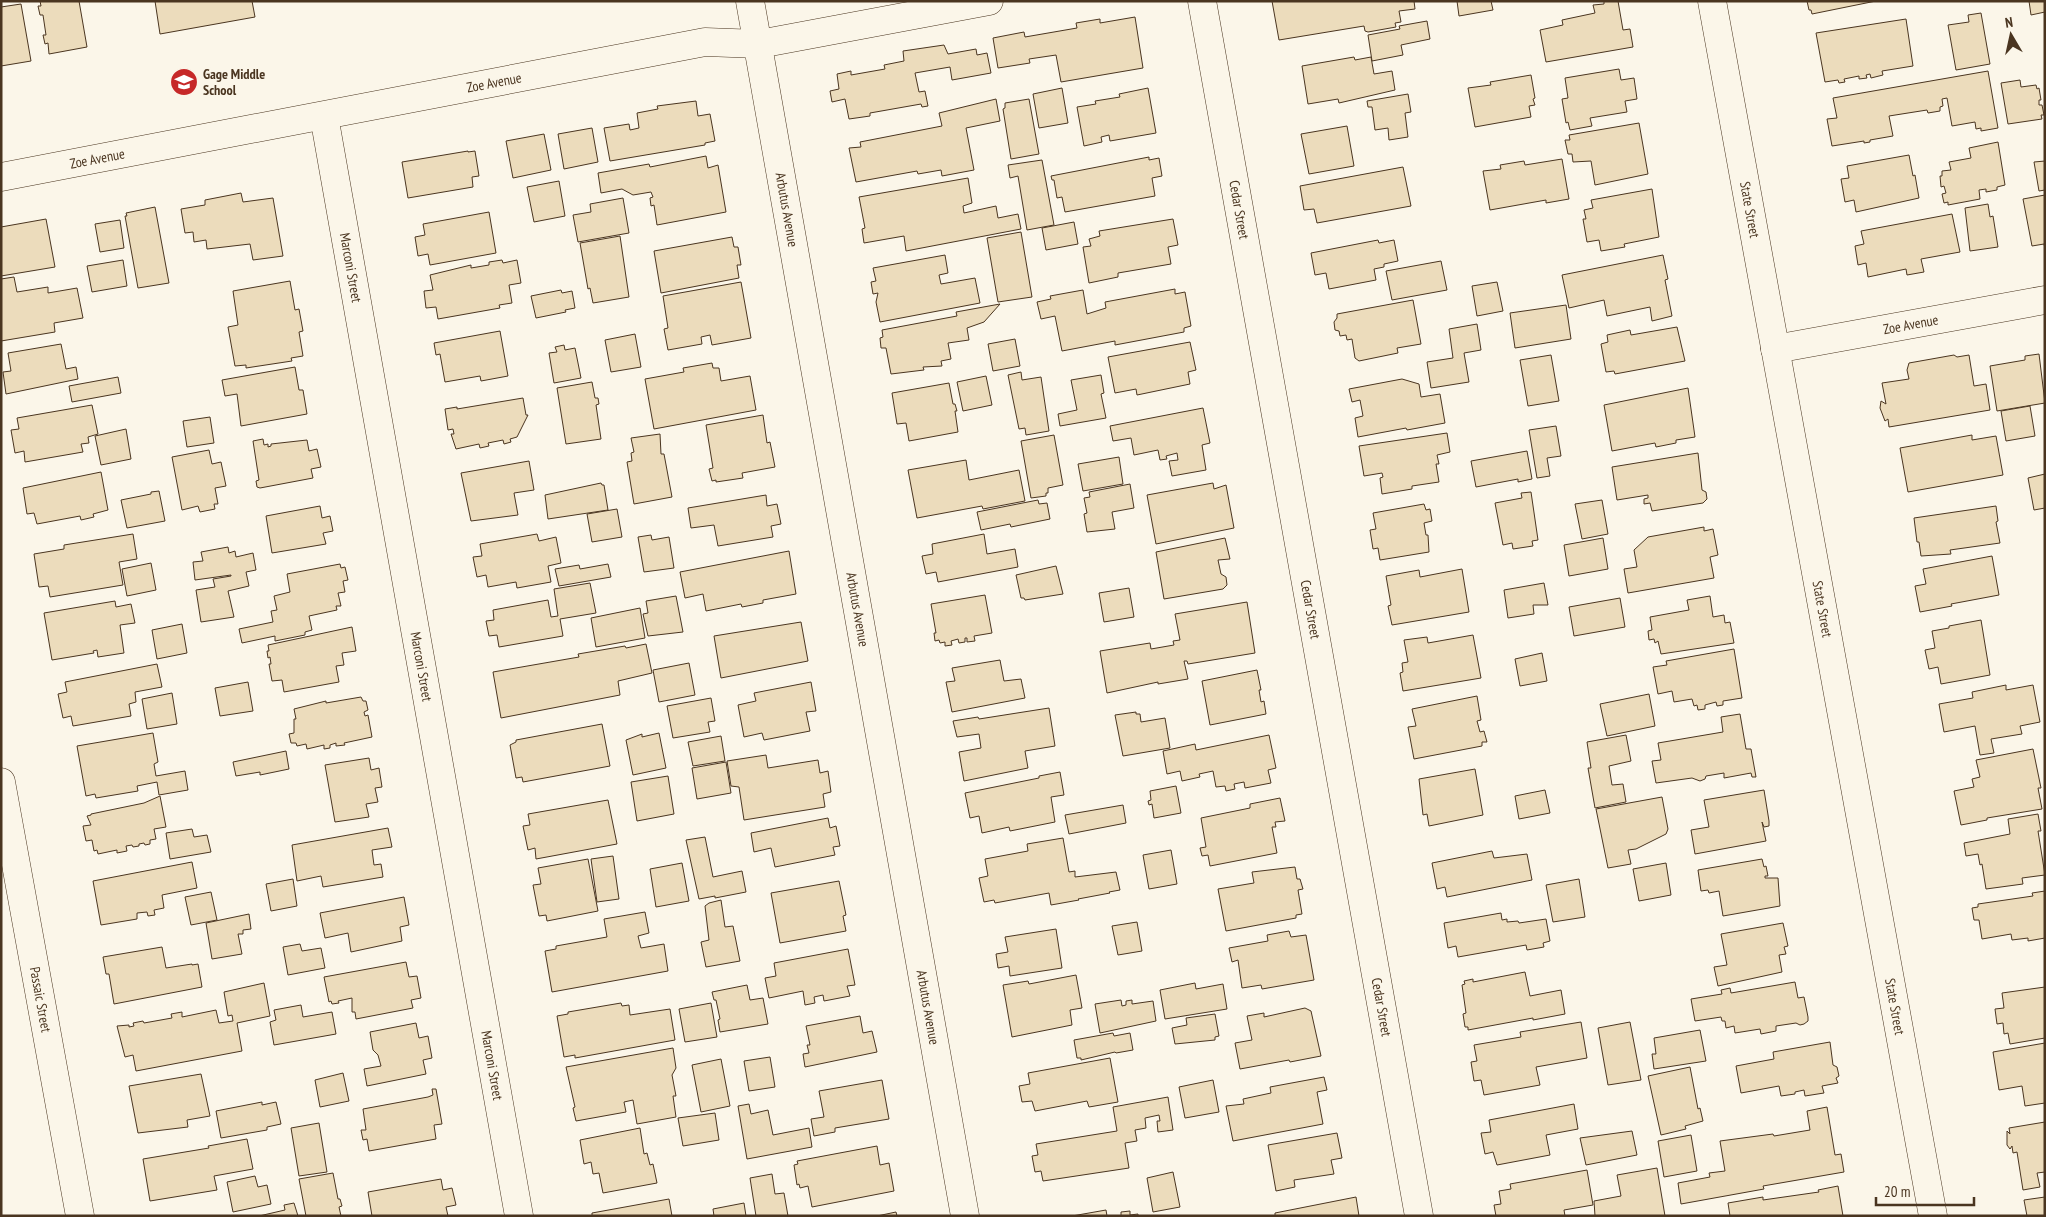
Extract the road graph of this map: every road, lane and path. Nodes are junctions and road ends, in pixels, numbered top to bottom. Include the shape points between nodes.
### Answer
1 (750, 1) edge
2 (989, 1) edge
3 (1202, 1) edge
4 (1712, 1) edge
5 (759, 44) junction
6 (324, 116) junction
7 (1, 177) edge
8 (2045, 300) edge
9 (1775, 349) junction
10 (1, 782) edge
11 (80, 1216) edge
12 (519, 1216) edge
13 (965, 1216) edge
14 (1419, 1216) edge
15 (1933, 1216) edge

1 - 5 street, Arbutus Avenue
2 - 5 street, Zoe Avenue
3 - 14 street, Cedar Street
4 - 9 street, State Street
5 - 6 street, Zoe Avenue via 705,42
5 - 13 street, Arbutus Avenue
6 - 7 street, Zoe Avenue
6 - 12 street, Marconi Street
8 - 9 street, Zoe Avenue
9 - 15 street, State Street
10 - 11 street, Passaic Street

